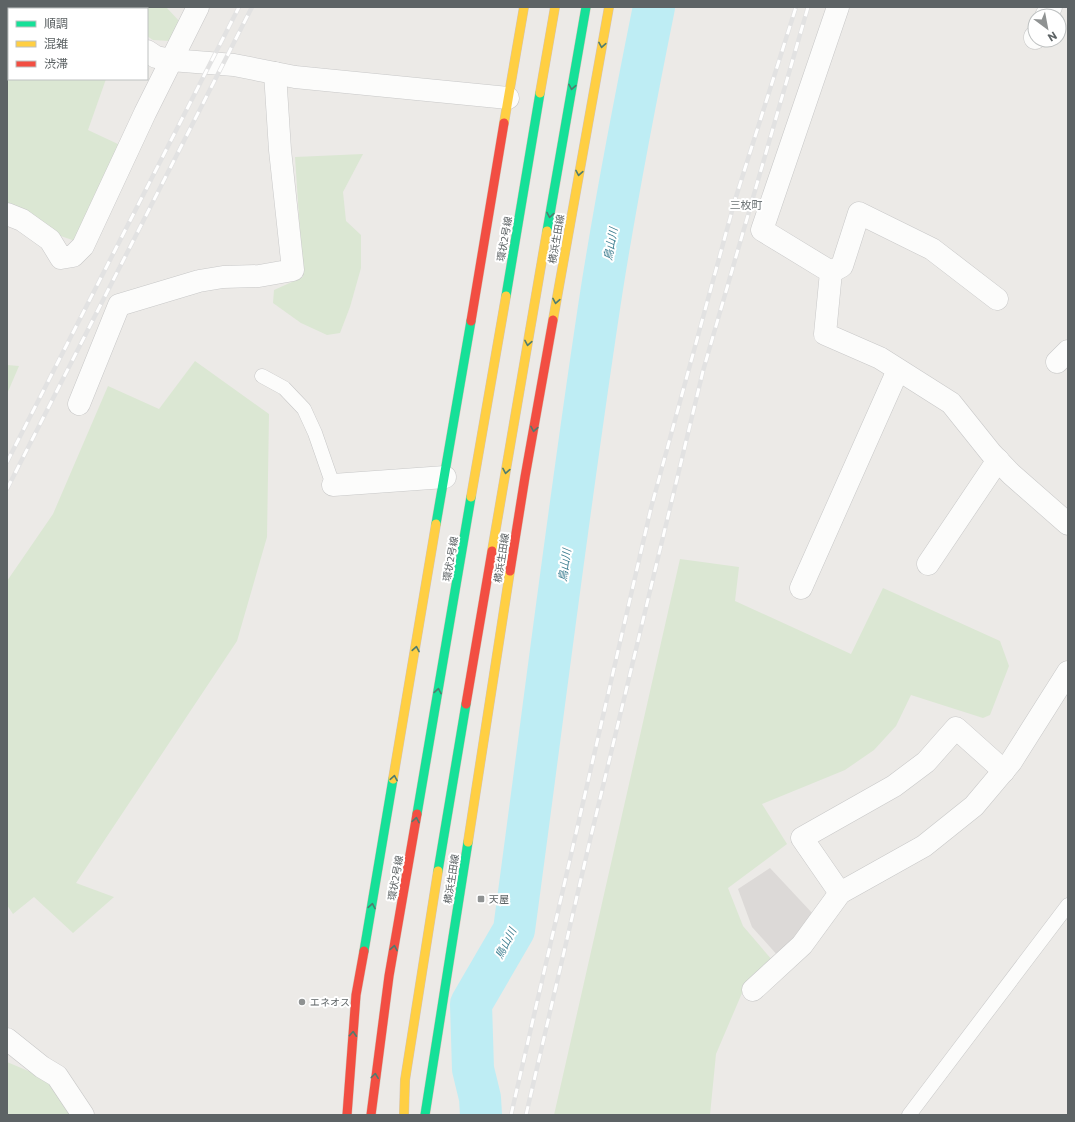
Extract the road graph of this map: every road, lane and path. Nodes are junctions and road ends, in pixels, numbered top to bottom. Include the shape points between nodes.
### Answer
1 (198, 7) edge
2 (524, 7) edge
3 (555, 7) edge
4 (586, 7) edge
5 (609, 7) edge
6 (838, 7) edge
7 (148, 52) edge
8 (171, 60) junction
9 (275, 73) junction
10 (508, 98) junction
11 (7, 214) edge
12 (831, 272) junction
13 (997, 298) dead end
14 (898, 370) junction
15 (262, 376) dead end
16 (79, 404) dead end
17 (998, 460) junction
18 (445, 477) junction
19 (333, 485) joint
20 (1068, 524) edge
21 (928, 564) dead end
22 (801, 588) dead end
23 (1068, 672) edge
24 (1004, 771) junction
25 (840, 893) junction
26 (1068, 905) edge
27 (753, 990) dead end
28 (7, 1039) edge
29 (83, 1115) edge
30 (347, 1115) edge
31 (371, 1115) edge
32 (404, 1115) edge
33 (425, 1115) edge
34 (909, 1115) edge

1 - 8 street
2 - 10 main road
31 -> 3 main road, 環状2号線 via 388,976
4 -> 32 main road, bridge via 459,745 405,1080
5 -> 33 main road, 横浜生田線 via 525,477
6 - 12 street via 762,230
7 - 8 street
8 - 9 street via 234,65
8 - 11 street via 83,246 73,256 61,258 50,240 22,220
9 - 10 street
9 - 16 street via 280,150 293,270 259,276 199,281 119,305
10 - 18 main road
12 - 13 street via 842,266 859,213 932,249
12 - 14 street via 825,334 880,358
14 - 17 street via 951,403
14 - 22 street
15 - 19 lane via 284,388 304,409
17 - 20 street
17 - 21 street
18 - 19 street
30 -> 18 main road via 356,995
23 - 24 street
24 - 25 street via 974,806 924,846
24 - 25 street via 956,728 926,762 894,786 802,838
25 - 27 street via 802,945
26 - 34 lane
28 - 29 street via 57,1076

